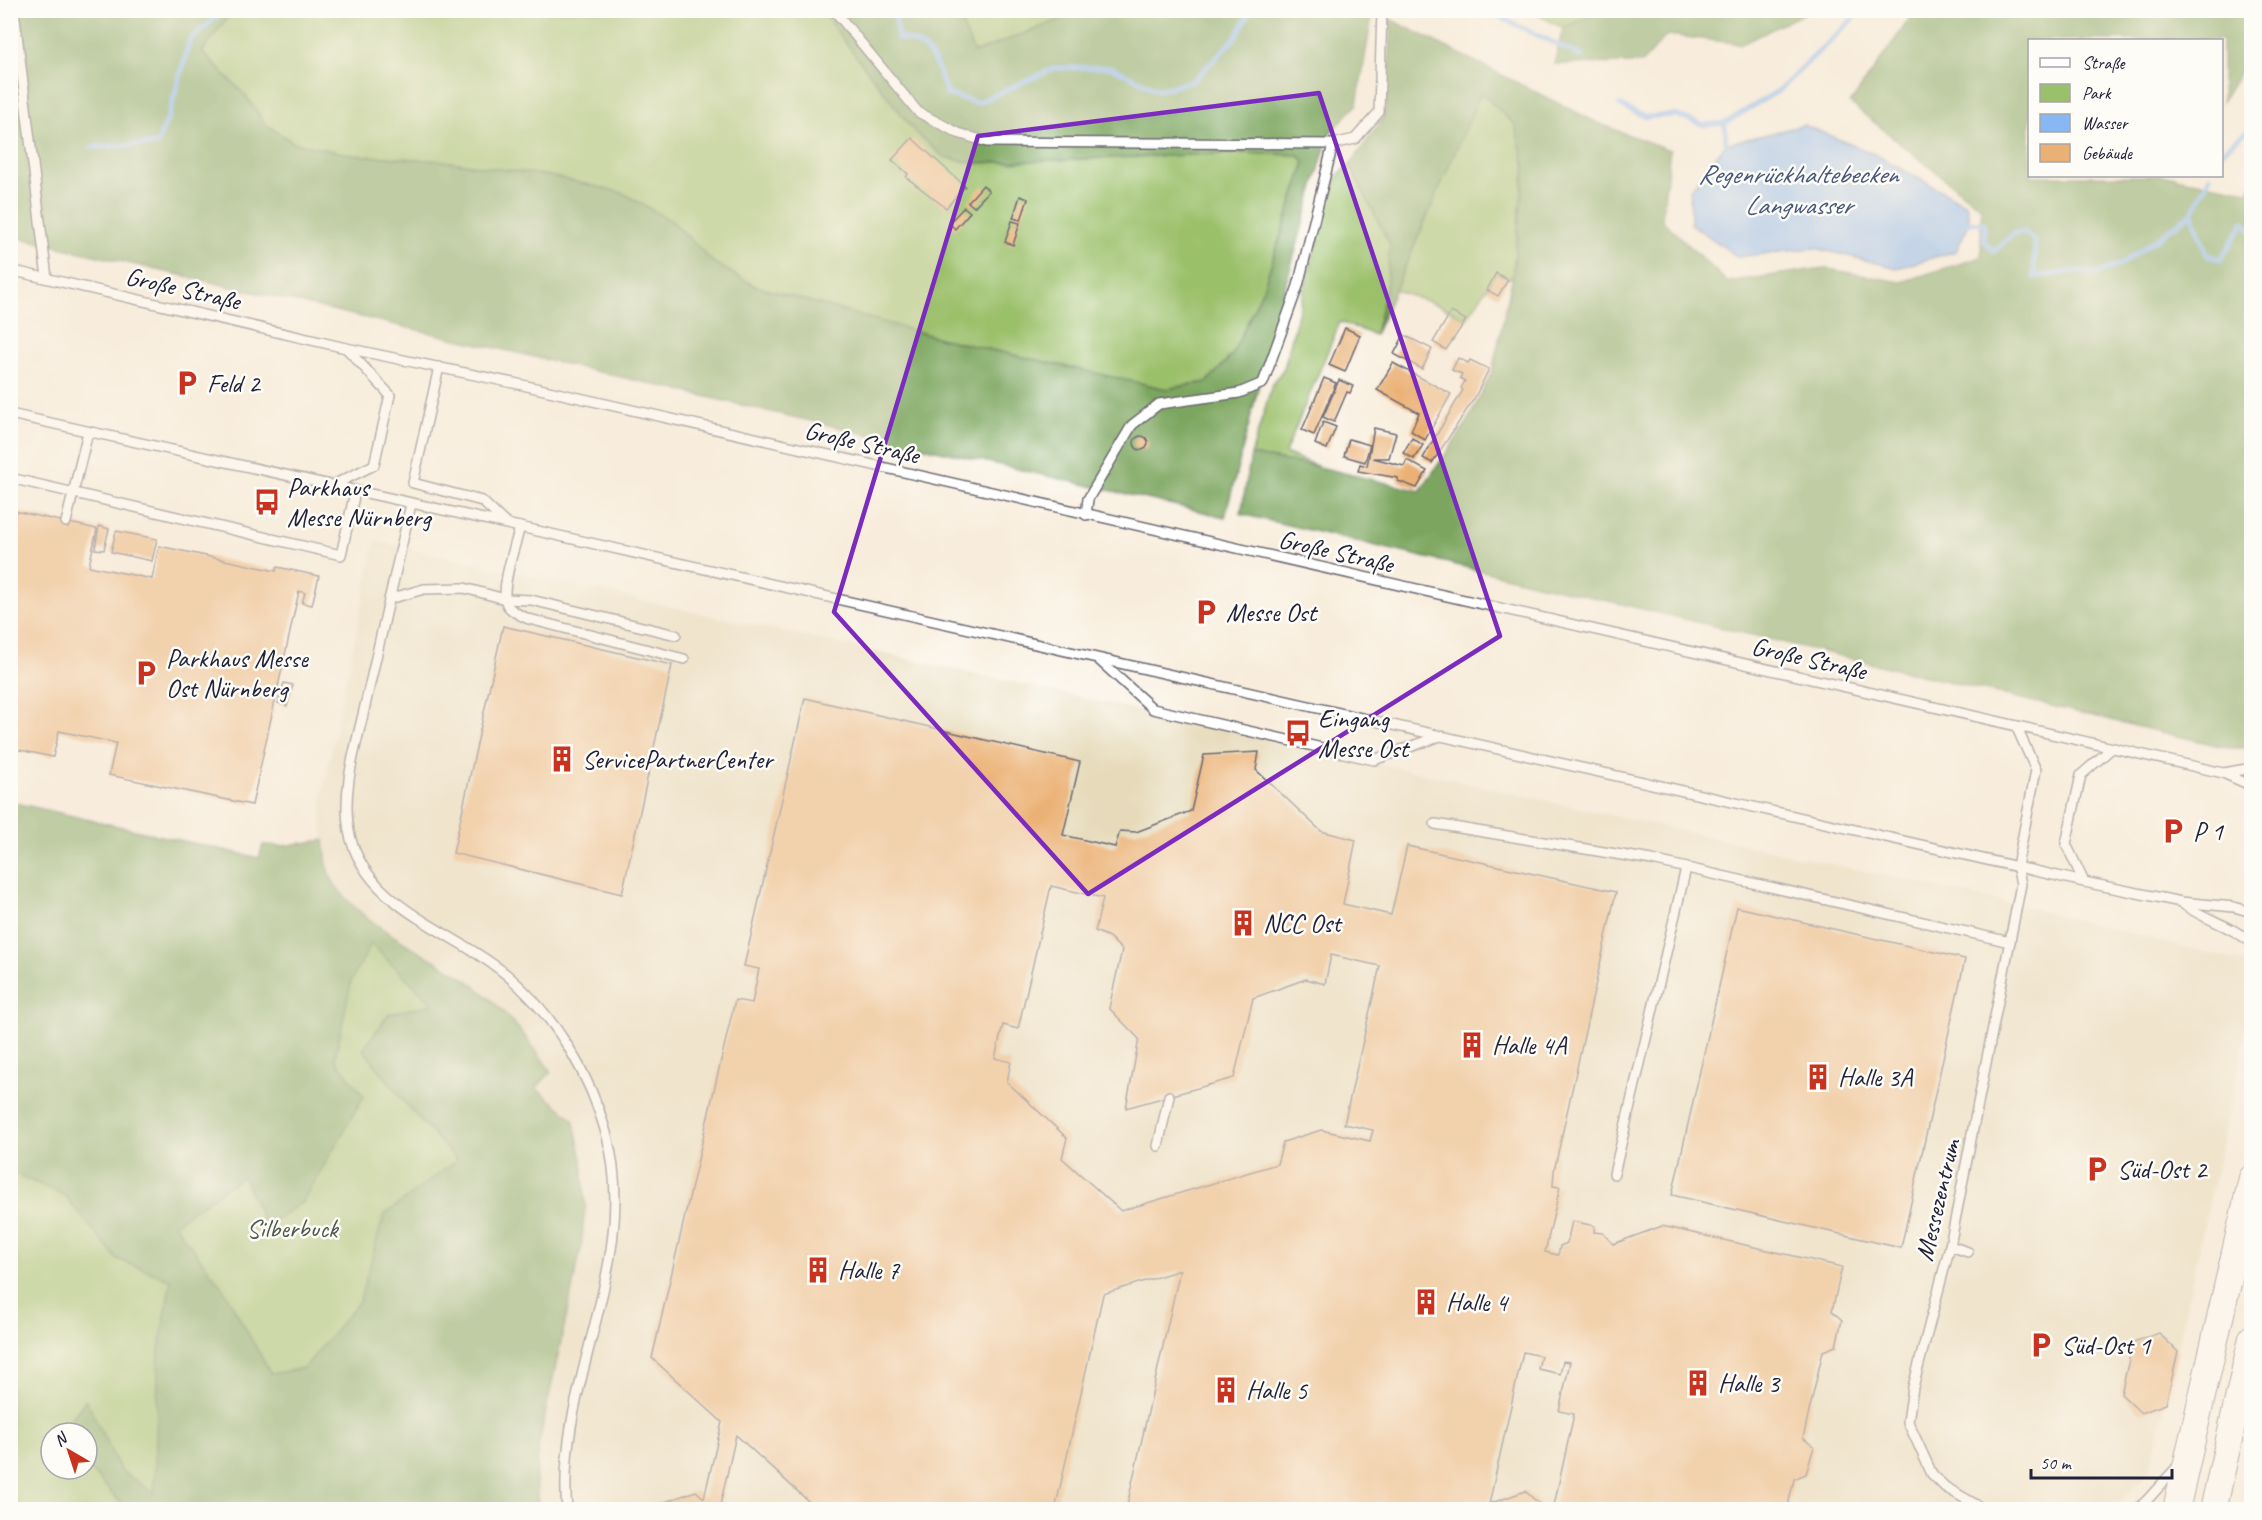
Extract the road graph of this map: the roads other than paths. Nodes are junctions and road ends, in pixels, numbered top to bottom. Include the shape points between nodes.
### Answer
1 (14, 10) edge
2 (834, 10) edge
3 (1382, 10) edge
4 (1333, 144) junction
5 (10, 270) edge
6 (47, 278) junction
7 (346, 348) junction
8 (439, 367) junction
9 (10, 414) edge
10 (88, 432) junction
11 (10, 478) edge
12 (331, 486) junction
13 (73, 491) junction
14 (355, 492) junction
15 (411, 504) junction
16 (1086, 515) junction
17 (66, 522) dead end
18 (506, 524) junction
19 (520, 527) junction
20 (389, 599) junction
21 (505, 599) junction
22 (676, 635) dead end
23 (1098, 658) junction
24 (684, 659) dead end
25 (2016, 726) junction
26 (1440, 736) junction
27 (2112, 748) junction
28 (2252, 768) edge
29 (2223, 773) junction
30 (2252, 786) edge
31 (1435, 824) dead end
32 (2017, 866) junction
33 (1686, 868) junction
34 (2084, 882) junction
35 (2181, 902) junction
36 (2252, 912) edge
37 (2010, 942) junction
38 (2252, 944) edge
39 (1169, 1096) dead end
40 (1158, 1146) dead end
41 (1614, 1174) dead end
42 (2252, 1178) edge
43 (1950, 1246) junction
44 (1968, 1252) dead end
45 (2252, 1338) edge
46 (2190, 1451) junction
47 (567, 1509) edge
48 (1985, 1509) edge
49 (2138, 1509) edge
50 (2176, 1509) edge
51 (2213, 1509) edge

1 - 6 lane
2 - 4 lane via 918,112 958,133 987,142
3 - 4 lane via 1379,112 1355,139
4 - 16 lane via 1298,286 1263,383 1239,393 1159,404 1132,425 1088,499
5 - 6 lane, Große Straße
6 - 7 lane, Große Straße
7 - 8 lane, Große Straße
7 - 12 lane via 390,395 374,465
8 - 16 lane, Große Straße
8 - 18 lane via 413,483 482,501
9 - 10 lane
10 - 12 lane
10 - 13 lane
11 - 13 lane
12 - 14 lane
13 - 14 lane via 341,555
13 - 17 lane
14 - 15 lane
15 - 18 lane
15 - 20 lane
16 - 25 lane, Große Straße
18 - 19 lane
19 - 21 lane
19 - 23 lane
20 - 21 lane via 448,587
20 - 47 lane via 348,785 349,832 357,854 366,872 393,901 507,975 541,1008 581,1067 608,1138 613,1240 572,1422 565,1482
21 - 22 lane via 531,600
21 - 24 lane via 515,612 529,619
23 - 26 lane
23 - 26 lane via 1153,710 1374,760
25 - 27 lane, Große Straße
25 - 32 lane, Messezentrum via 2036,770
26 - 32 lane
27 - 29 lane, Große Straße
27 - 34 lane via 2081,775 2066,844
28 - 29 lane, Große Straße
29 - 30 lane, Große Straße
31 - 33 lane
32 - 34 lane
32 - 37 lane, Messezentrum via 2021,884
33 - 37 lane
33 - 41 lane
34 - 35 lane
35 - 36 lane
35 - 38 lane via 2194,912 2223,923
37 - 43 lane, Messezentrum
39 - 40 lane
42 - 46 main road
43 - 44 lane
43 - 48 lane, Messezentrum via 1908,1422 1932,1474 1945,1487
45 - 51 main road
46 - 49 lane
46 - 50 main road

